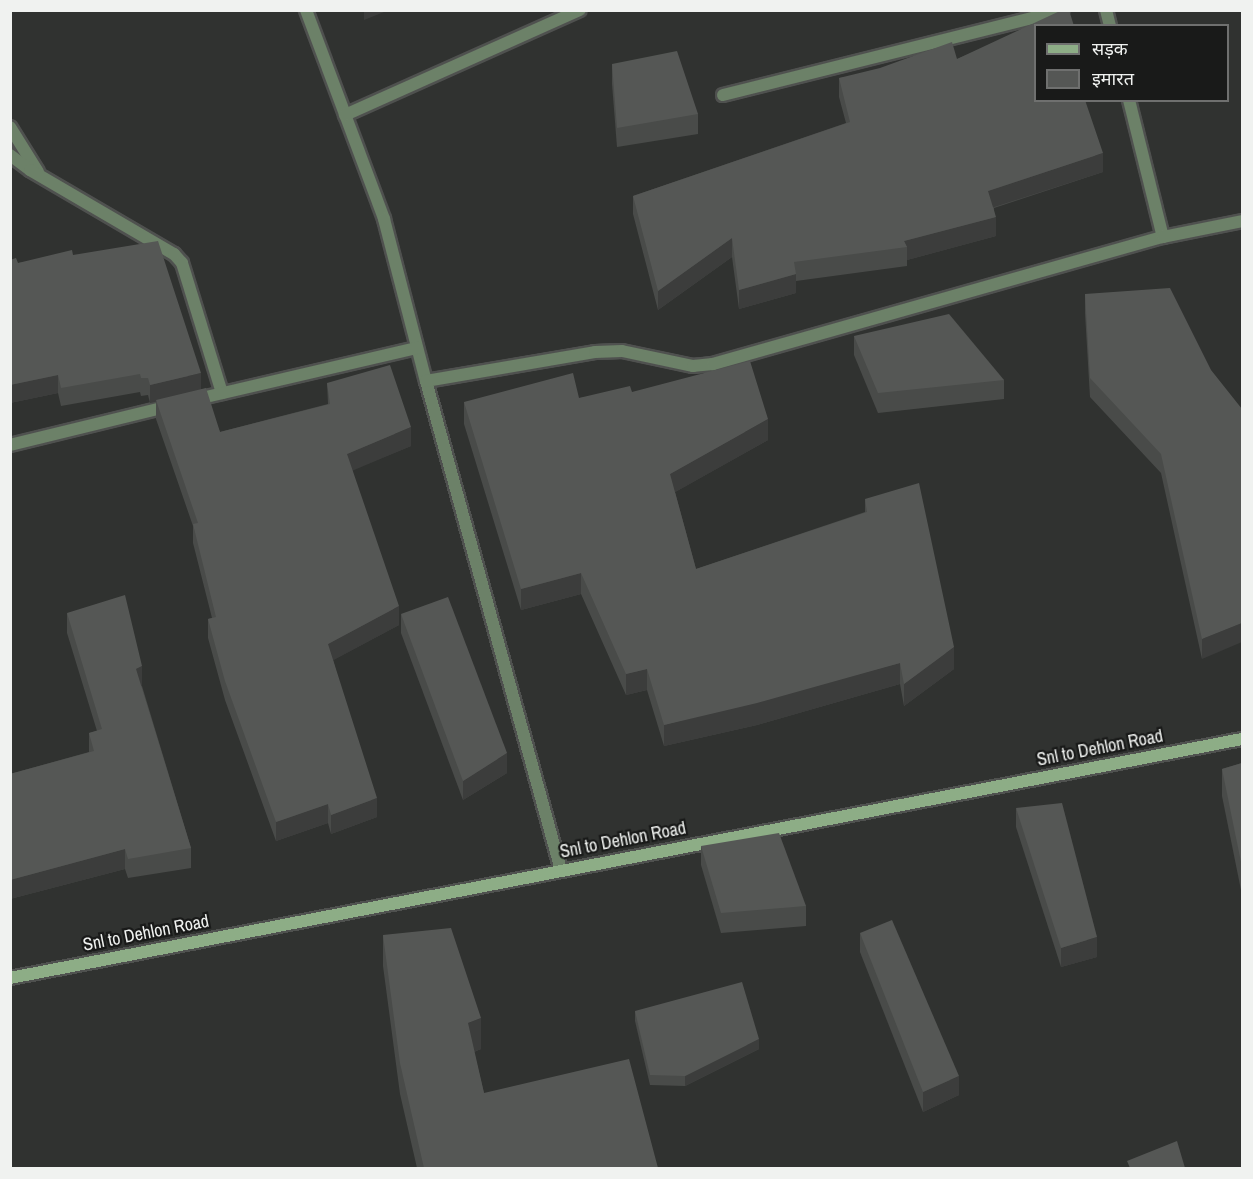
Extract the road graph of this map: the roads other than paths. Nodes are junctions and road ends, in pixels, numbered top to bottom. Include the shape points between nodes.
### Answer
1 (306, 10) edge
2 (580, 10) edge
3 (1064, 10) edge
4 (723, 95) dead end
5 (1129, 102) edge
6 (345, 115) junction
7 (10, 127) edge
8 (10, 155) edge
9 (41, 177) junction
10 (1242, 221) edge
11 (1163, 237) junction
12 (417, 348) junction
13 (426, 381) junction
14 (222, 393) junction
15 (10, 445) edge
16 (1242, 739) edge
17 (561, 870) junction
18 (10, 978) edge

1 - 6 street
2 - 6 street
3 - 4 street
5 - 11 street
6 - 12 street via 384,219
7 - 9 street
8 - 9 street
9 - 14 street via 162,245 182,263
10 - 11 street
11 - 13 street via 713,364 693,366 622,351 595,352
12 - 13 street
12 - 14 street
13 - 17 street
14 - 15 street
16 - 17 street, Snl to Dehlon Road
17 - 18 street, Snl to Dehlon Road

